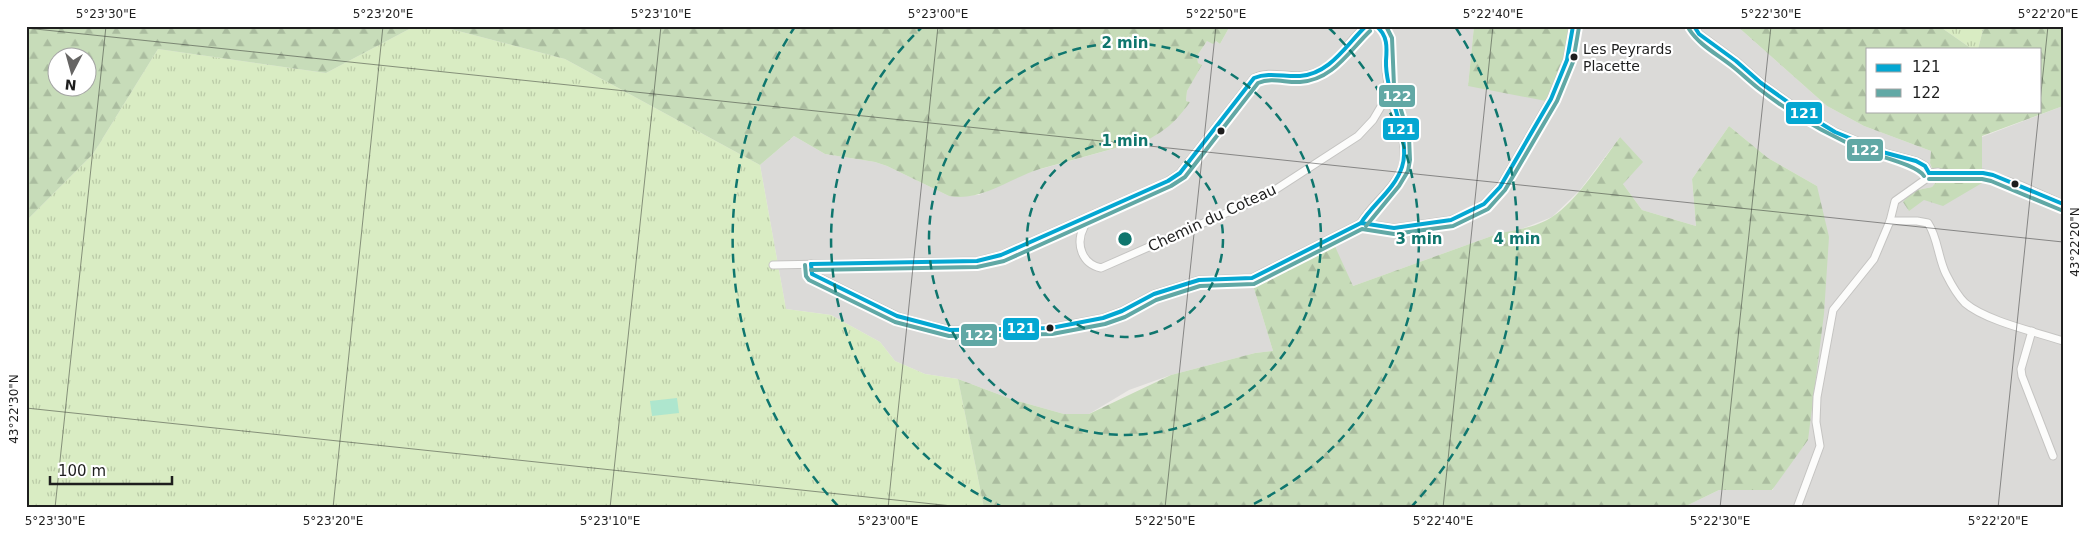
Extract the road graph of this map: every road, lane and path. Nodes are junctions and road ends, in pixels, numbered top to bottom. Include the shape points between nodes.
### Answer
1 (1366, 26) edge
2 (1376, 26) edge
3 (1573, 26) edge
4 (1694, 26) edge
5 (1389, 93) junction
6 (1938, 172) tunnel mouth
7 (1929, 173) junction
8 (1983, 174) tunnel mouth
9 (2063, 204) edge
10 (1094, 213) junction
11 (1890, 221) junction
12 (1361, 223) junction
13 (811, 264) junction
14 (773, 265) dead end
15 (2032, 331) junction
16 (2063, 341) edge
17 (2053, 456) dead end
18 (1797, 508) edge

1 - 10 street via 1324,69 1305,76 1270,74 1254,78 1180,173
2 - 5 street via 1385,35
3 - 12 street via 1567,60 1551,99 1492,196 1470,212 1451,220 1394,228
4 - 7 street via 1699,34 1760,83 1799,110 1835,132 1886,153 1916,160
5 - 10 street, Chemin du Coteau via 1373,120 1358,136 1267,195 1101,268 1090,264 1080,246 1084,227
5 - 12 street via 1397,116 1403,168
6 - 7 street
7 - 11 street via 1926,179 1895,201
8 - 9 street via 2020,185
10 - 13 street via 1001,255 978,261
11 - 15 street via 1928,223 1942,267 1952,287 1966,303 1984,315
11 - 18 street via 1874,259 1833,310 1817,397 1816,422 1820,446
12 - 13 street via 1252,278 1199,280 1154,294 1103,318 1051,328 950,330 924,324 896,316 819,278 812,274
13 - 14 street
15 - 16 street
15 - 17 street via 2022,376

